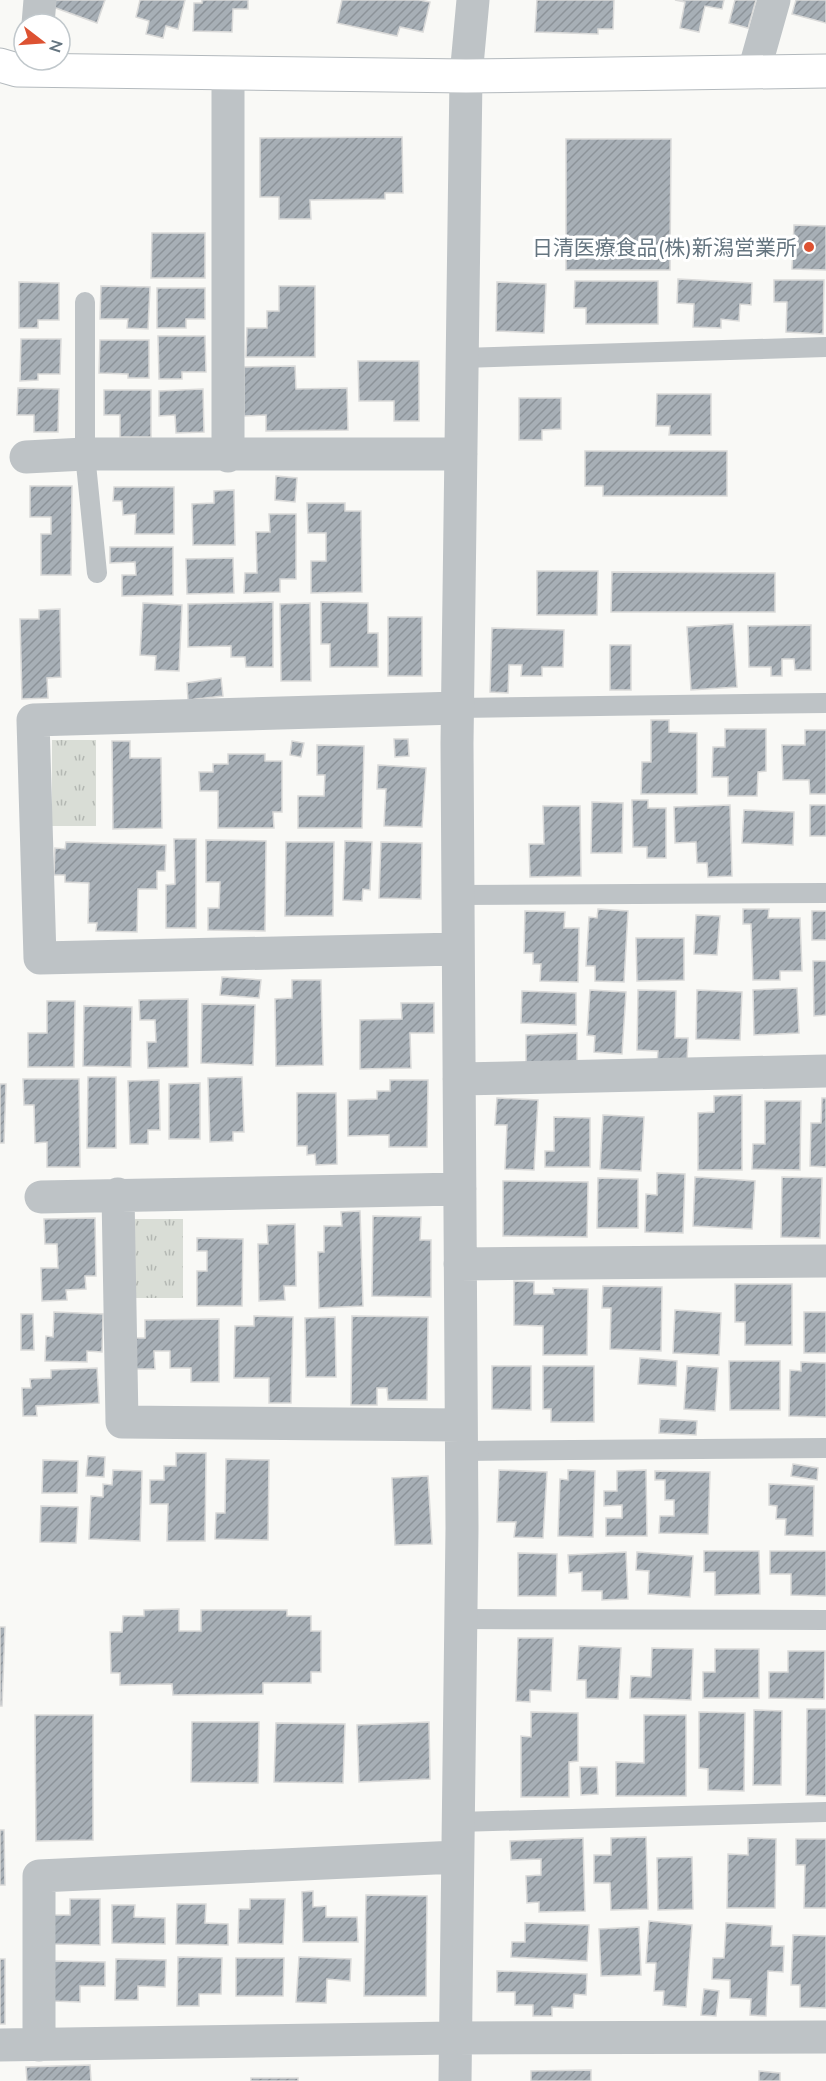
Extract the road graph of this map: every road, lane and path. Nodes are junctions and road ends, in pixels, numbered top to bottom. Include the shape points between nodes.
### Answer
1 (473, 0) edge
2 (774, 0) edge
3 (72, 67) edge
4 (753, 71) junction
5 (826, 71) edge
6 (228, 73) junction
7 (466, 76) junction
8 (85, 302) dead end
9 (826, 347) edge
10 (462, 358) junction
11 (85, 454) junction
12 (461, 454) junction
13 (228, 456) junction
14 (26, 457) dead end
15 (97, 573) dead end
16 (826, 703) edge
17 (458, 708) junction
18 (826, 893) edge
19 (458, 895) junction
20 (458, 949) junction
21 (826, 1071) edge
22 (459, 1079) junction
23 (460, 1189) junction
24 (118, 1194) junction
25 (41, 1197) dead end
26 (826, 1261) edge
27 (460, 1264) junction
28 (461, 1438) junction
29 (826, 1448) edge
30 (461, 1619) junction
31 (826, 1620) edge
32 (826, 1812) edge
33 (458, 1822) junction
34 (457, 1857) junction
35 (826, 2037) edge
36 (454, 2038) junction
37 (39, 2044) junction
38 (0, 2045) edge
39 (455, 2081) edge

1 - 7 street
2 - 4 street
3 - 6 street
4 - 5 street
4 - 7 street
6 - 7 street
6 - 13 street
7 - 10 street
8 - 11 lane
9 - 10 lane
10 - 12 street
11 - 13 street
11 - 14 street
11 - 15 lane
12 - 13 street
12 - 17 street
16 - 17 lane
17 - 19 street
17 - 20 street via 33,720 40,958
18 - 19 lane
19 - 20 street
20 - 22 street
21 - 22 street
22 - 23 street
23 - 24 street
23 - 27 street
24 - 25 street
24 - 28 street via 122,1422
26 - 27 street
27 - 28 street
28 - 29 lane
28 - 30 street
30 - 31 lane
30 - 33 street
32 - 33 lane
33 - 34 street
34 - 36 street
34 - 37 street via 39,1876
35 - 36 street
36 - 37 street
36 - 39 street
37 - 38 street

